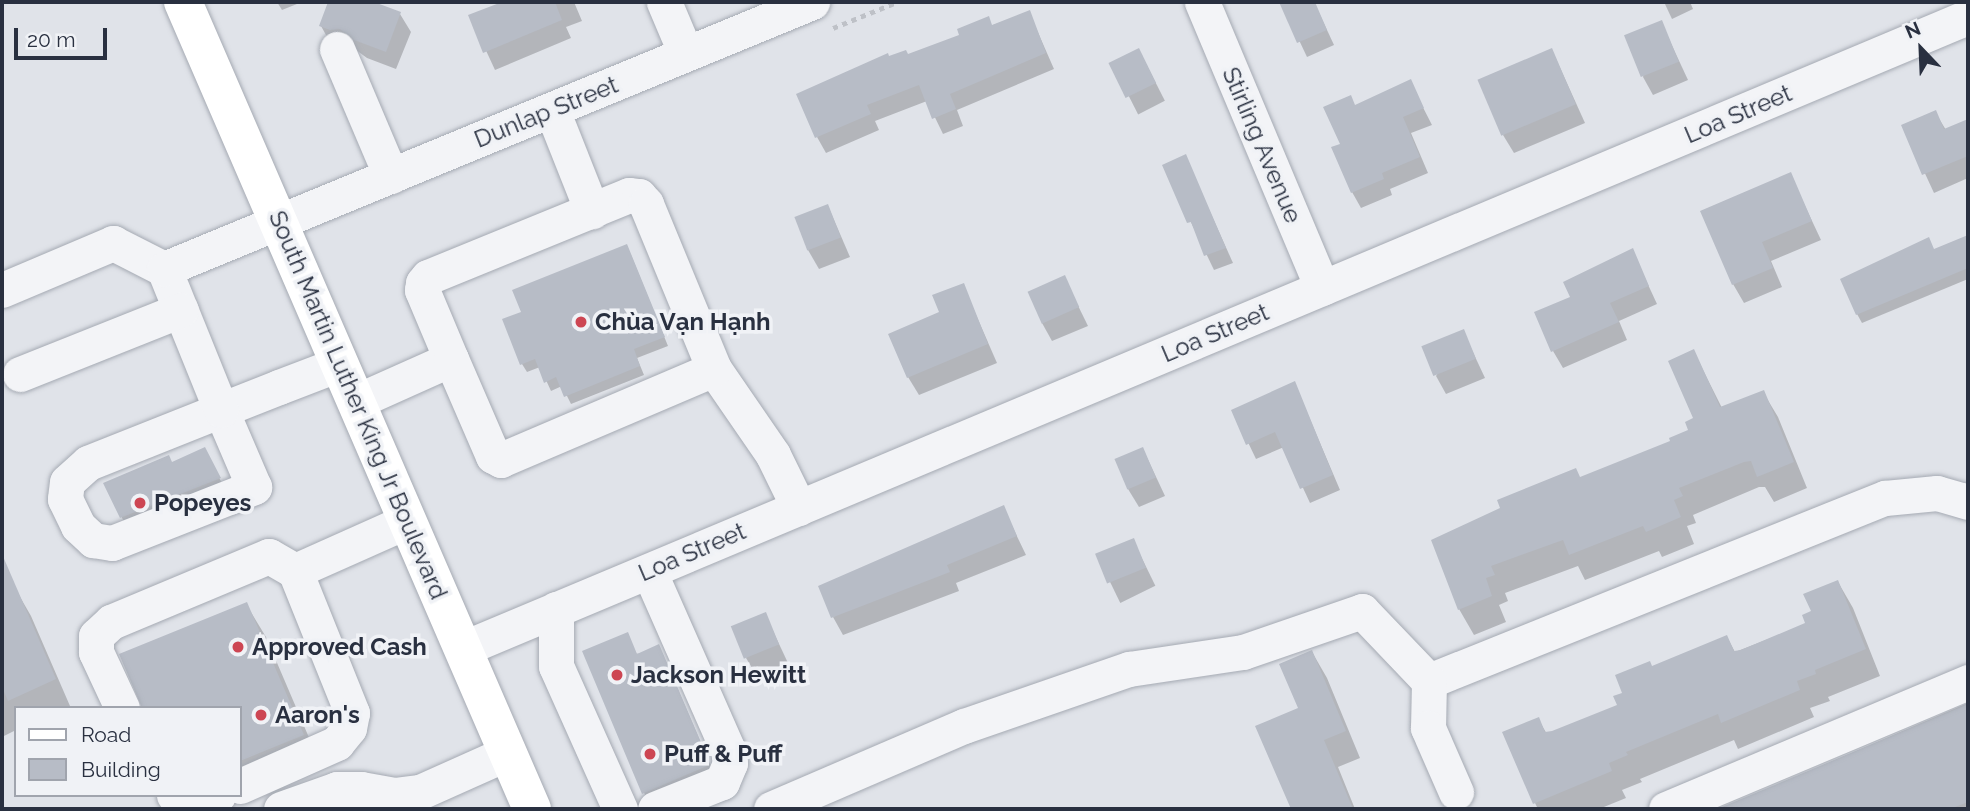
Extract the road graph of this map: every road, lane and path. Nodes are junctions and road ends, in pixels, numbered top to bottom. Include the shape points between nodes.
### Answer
1 (183, 2) edge
2 (663, 2) edge
3 (812, 2) edge
4 (1202, 2) edge
5 (752, 13) edge
6 (1968, 17) edge
7 (337, 49) dead end
8 (687, 54) junction
9 (552, 110) junction
10 (391, 176) junction
11 (592, 211) junction
12 (280, 222) junction
13 (164, 269) junction
14 (1322, 288) junction
15 (2, 290) edge
16 (181, 310) junction
17 (451, 359) junction
18 (340, 364) junction
19 (713, 369) junction
20 (20, 374) dead end
21 (355, 402) junction
22 (221, 410) junction
23 (1968, 502) edge
24 (799, 508) junction
25 (405, 522) junction
26 (295, 571) junction
27 (649, 571) junction
28 (556, 609) junction
29 (462, 649) junction
30 (1429, 681) junction
31 (1968, 682) edge
32 (121, 706) edge
33 (507, 752) junction
34 (242, 785) edge
35 (1456, 792) dead end
36 (181, 797) edge
37 (214, 797) edge
38 (389, 801) edge
39 (524, 807) edge
40 (281, 809) edge
41 (620, 809) edge
42 (655, 809) edge
43 (771, 809) edge
44 (1666, 809) edge

1 - 12 main road, South Martin Luther King Jr Boulevard
2 - 8 street
3 - 5 street, Dunlap Street
4 - 14 street, Stirling Avenue
5 - 8 street, Dunlap Street
6 - 14 street, Loa Street
7 - 10 street
8 - 9 street, Dunlap Street
9 - 10 street, Dunlap Street
9 - 11 street
10 - 12 street, Dunlap Street
11 - 17 street via 428,277 422,290
11 - 19 street via 629,195 639,196 646,204
12 - 13 street, Dunlap Street
12 - 18 main road, South Martin Luther King Jr Boulevard
13 - 15 street via 113,243
13 - 16 street
14 - 24 street, Loa Street
16 - 20 street
16 - 22 street
17 - 19 street via 493,456 501,460
17 - 21 street
18 - 21 main road, South Martin Luther King Jr Boulevard
18 - 22 street
19 - 24 street via 774,455
21 - 25 main road, South Martin Luther King Jr Boulevard
22 - 22 street via 88,463 67,482 65,499 78,526 93,540 111,543 254,486
23 - 30 street via 1937,493 1885,498
24 - 27 street, Loa Street
25 - 26 street
25 - 29 main road, South Martin Luther King Jr Boulevard
26 - 32 street via 269,556 111,622 96,636 96,652
26 - 34 street via 352,713 349,729 337,743
27 - 28 street, Loa Street
27 - 42 street via 730,763 722,782
28 - 29 street, Loa Street
28 - 41 street via 556,666
29 - 33 main road, South Martin Luther King Jr Boulevard
30 - 35 street via 1428,728
30 - 43 street via 1362,611 1243,652 1129,669 964,726
31 - 44 street
33 - 38 street via 420,792
33 - 39 main road, South Martin Luther King Jr Boulevard
36 - 37 street via 201,803
38 - 40 street via 337,789

